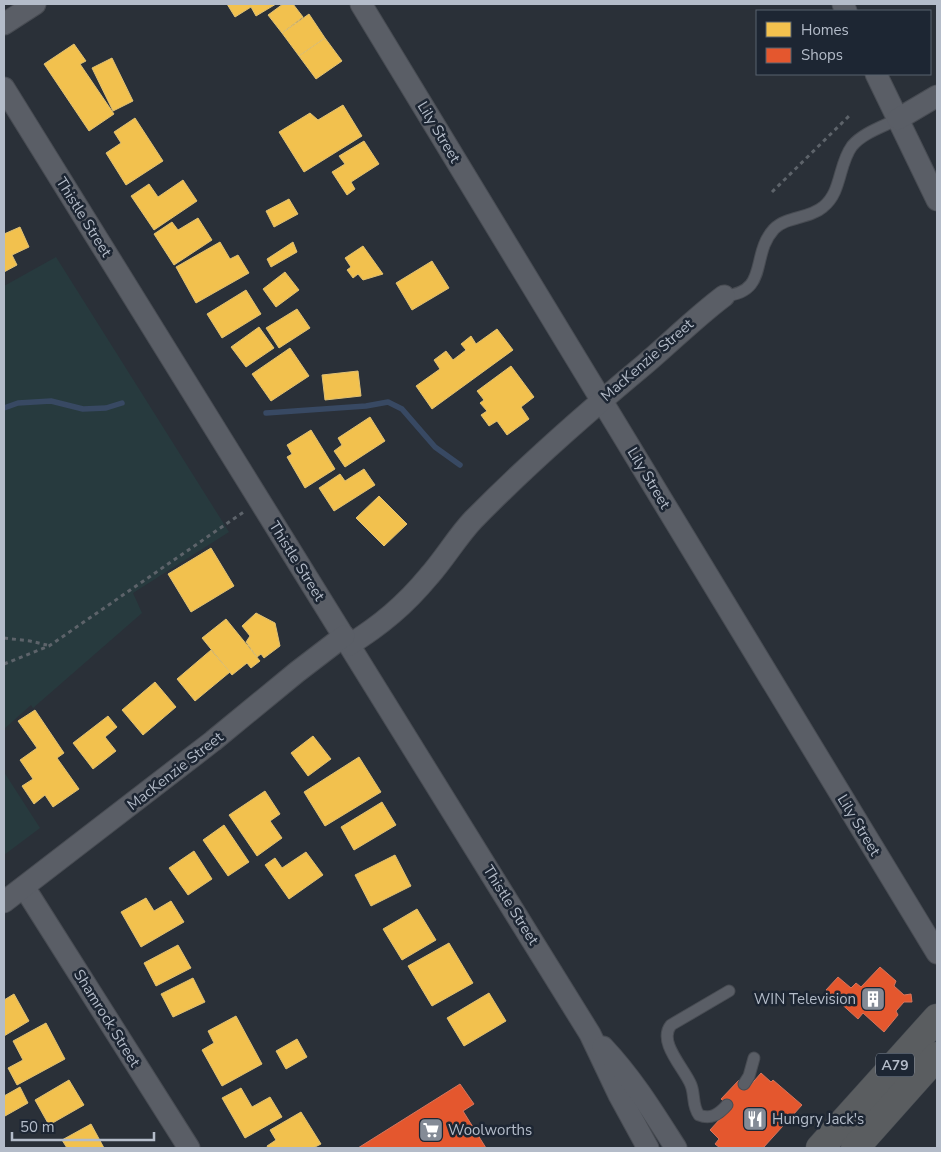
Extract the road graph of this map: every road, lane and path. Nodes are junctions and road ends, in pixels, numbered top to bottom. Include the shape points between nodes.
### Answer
1 (35, 4) edge
2 (361, 4) edge
3 (4, 24) edge
4 (876, 75) edge
5 (4, 88) edge
6 (937, 96) edge
7 (850, 116) dead end
8 (898, 120) junction
9 (772, 192) dead end
10 (937, 200) edge
11 (724, 296) joint
12 (602, 399) junction
13 (260, 501) junction
14 (4, 638) edge
15 (347, 640) junction
16 (49, 646) junction
17 (4, 664) edge
18 (24, 888) junction
19 (4, 902) edge
20 (937, 953) edge
21 (729, 991) dead end
22 (937, 1018) edge
23 (590, 1034) junction
24 (937, 1056) edge
25 (754, 1058) dead end
26 (744, 1084) dead end
27 (726, 1105) dead end
28 (188, 1148) edge
29 (648, 1148) edge
30 (676, 1148) edge
31 (820, 1148) edge
32 (855, 1148) edge

1 - 3 street
2 - 12 street, Lily Street
4 - 8 street
5 - 13 street, Thistle Street
6 - 8 street, MacKenzie Street
7 - 9 path
8 - 10 street
8 - 11 lane, MacKenzie Street via 865,135 855,144 845,159 837,187 827,204 810,215 778,226 767,239 750,286 738,294
11 - 12 street, MacKenzie Street
12 - 15 street, MacKenzie Street via 472,522 402,606 378,627
12 - 20 street, Lily Street
13 - 15 street, Thistle Street
13 - 16 path
14 - 16 path
15 - 18 street, MacKenzie Street via 297,672 229,729
15 - 23 street, Thistle Street
16 - 17 path
18 - 19 street, MacKenzie Street
18 - 28 street, Shamrock Street
21 - 27 lane via 670,1025 666,1033 669,1046 691,1086 699,1115 706,1118 716,1116
22 - 31 highway, A79
23 - 29 street, Thistle Street
23 - 30 street, Thistle Street via 624,1069
24 - 32 highway, A79
25 - 26 lane

